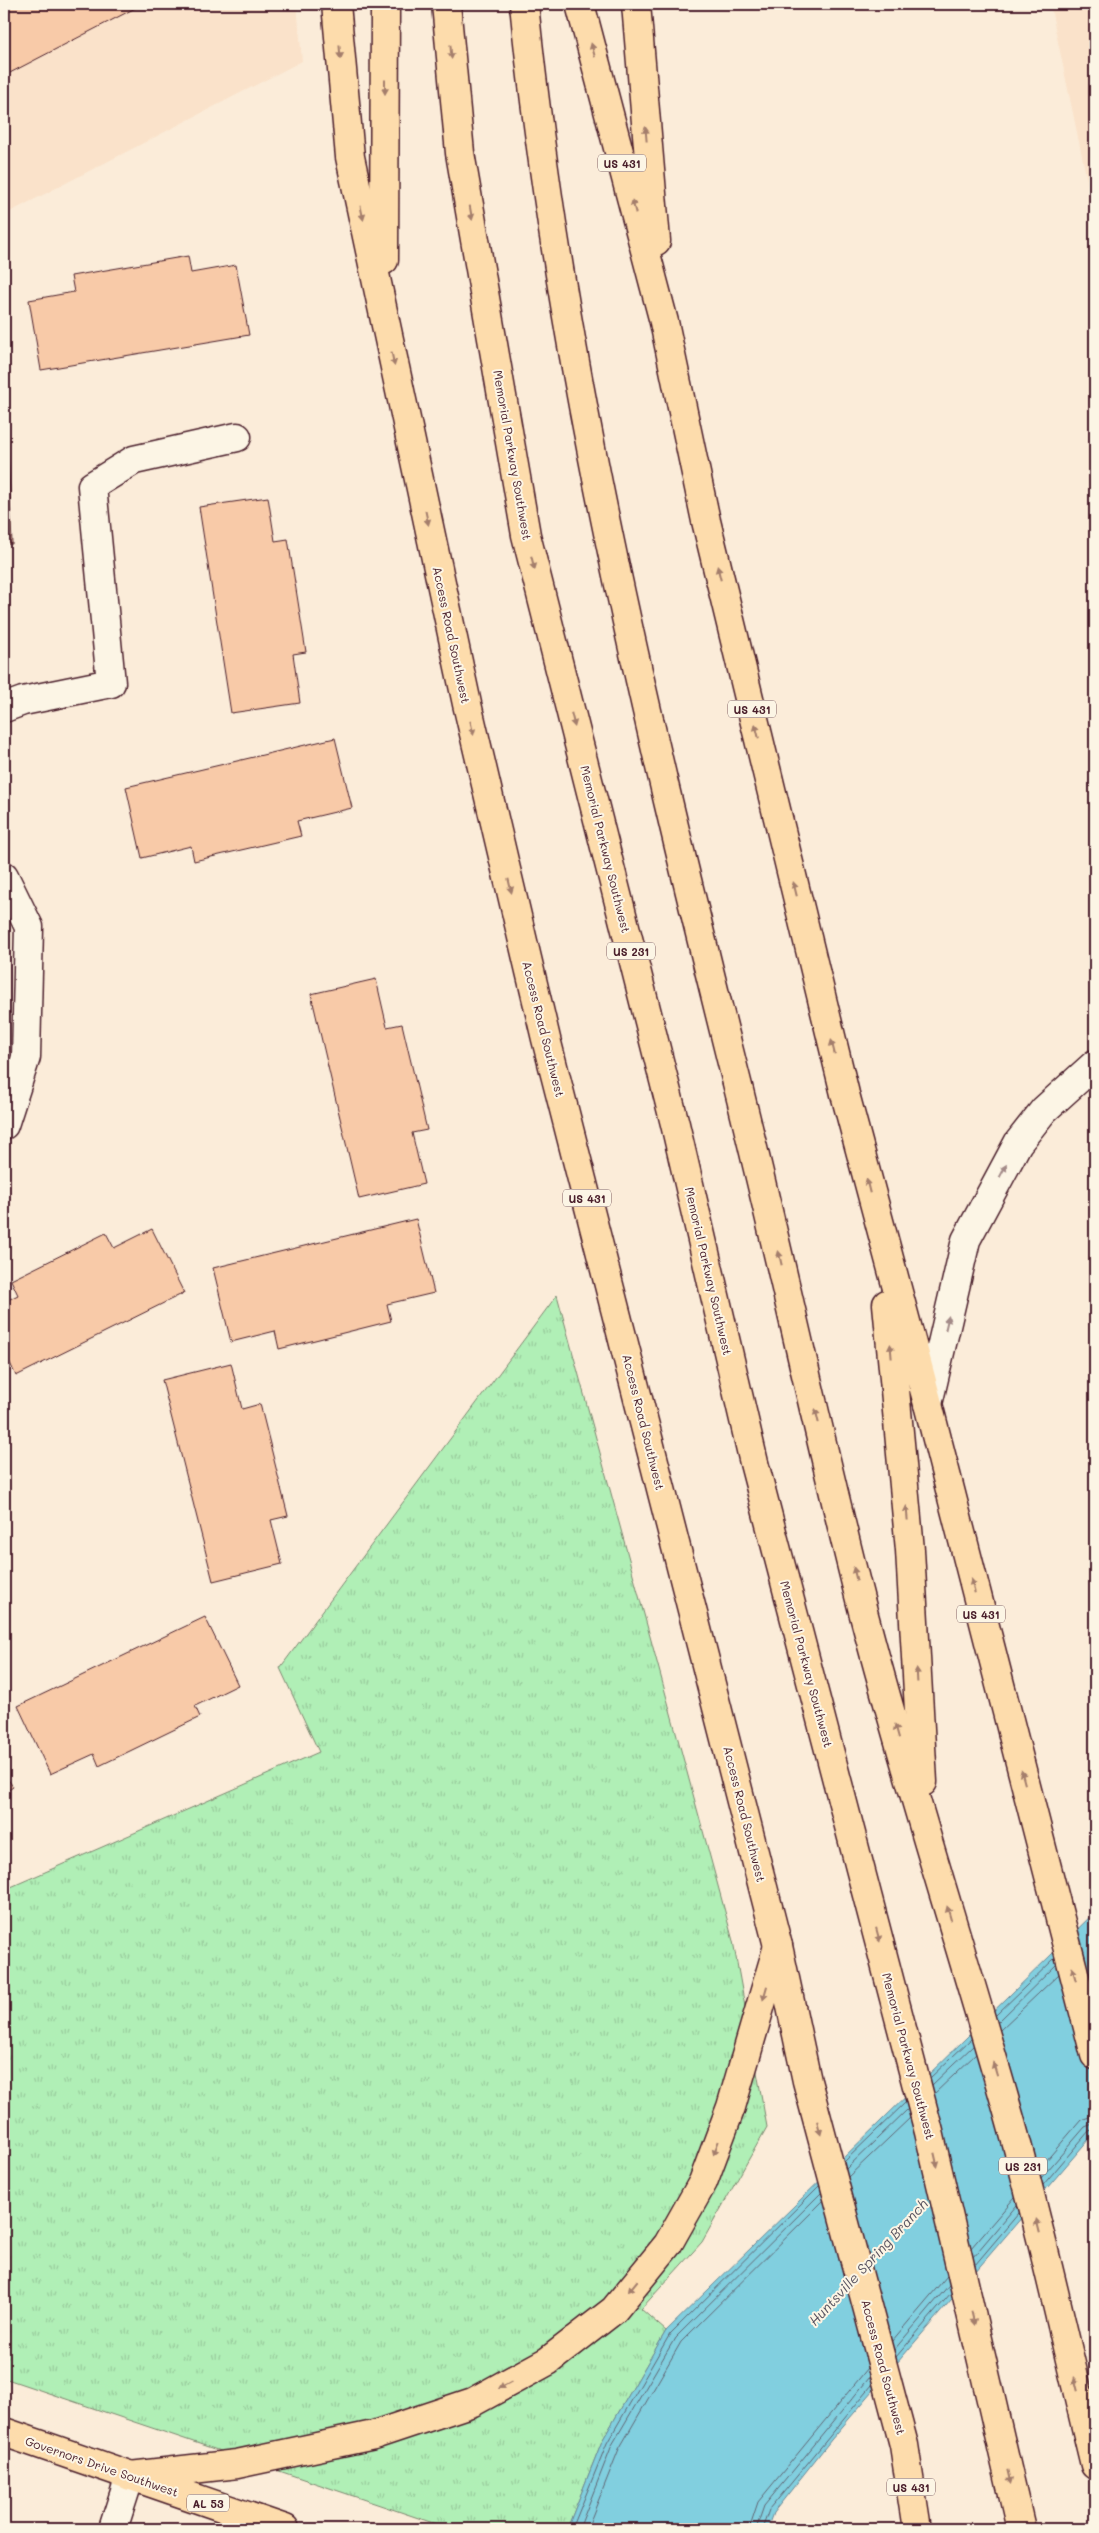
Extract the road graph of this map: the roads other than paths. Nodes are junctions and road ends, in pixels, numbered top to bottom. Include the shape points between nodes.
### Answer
1 (336, 4) edge
2 (385, 4) edge
3 (446, 4) edge
4 (524, 4) edge
5 (580, 4) edge
6 (636, 4) edge
7 (383, 311) junction
8 (664, 322) junction
9 (238, 437) dead end
10 (4, 708) edge
11 (4, 876) edge
12 (1095, 1064) edge
13 (4, 1125) edge
14 (880, 1234) junction
15 (928, 1404) junction
16 (925, 1828) junction
17 (778, 1946) junction
18 (1095, 2055) edge
19 (4, 2432) edge
20 (1095, 2465) edge
21 (130, 2476) junction
22 (113, 2529) edge
23 (285, 2529) edge
24 (917, 2529) edge
25 (1021, 2529) edge

1 -> 7 main road via 350,157
2 -> 7 main road, US 431
3 -> 25 main road, Memorial Parkway Southwest / US 231 via 460,153 526,534 675,1124 754,1463 929,2132
16 -> 4 main road, US 231 via 865,1618 753,1144 656,760 568,330 548,208
8 -> 5 main road, US 431
8 -> 6 main road
7 -> 17 main road, Access Road Southwest / US 431 via 466,704 546,1039
14 -> 8 main road, US 431 via 709,531
9 - 10 street via 134,460 92,486 110,683
11 - 13 street via 29,927 26,1057
15 -> 12 street via 966,1240 1018,1143 1044,1110
14 - 15 main road, US 431
16 -> 14 main road via 910,1550
18 -> 15 main road, US 431
20 -> 16 main road, US 231 via 1022,2163
17 -> 21 main road via 731,2107 703,2182 668,2244 614,2310 548,2361 473,2402 374,2435 237,2464
17 -> 24 main road, Access Road Southwest / US 431 via 807,2081 904,2445
19 - 21 main road, Governors Drive Southwest / AL 53
21 - 22 street
21 - 23 main road, Governors Drive Southwest / AL 53

